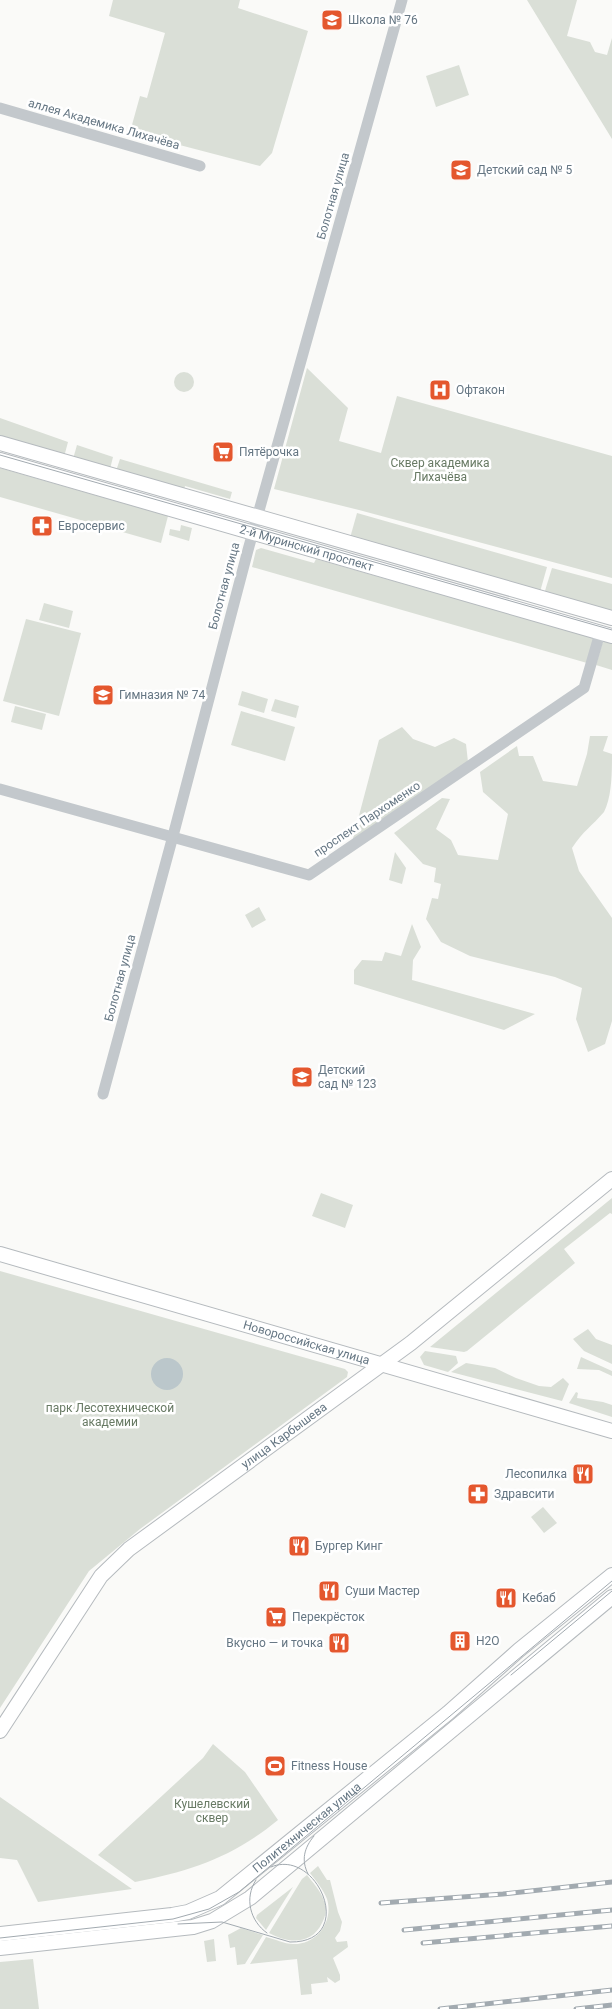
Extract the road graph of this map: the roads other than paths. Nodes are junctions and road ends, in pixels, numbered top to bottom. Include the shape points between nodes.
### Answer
1 (402, 0) edge
2 (0, 108) edge
3 (200, 166) dead end
4 (0, 443) edge
5 (0, 460) edge
6 (257, 516) junction
7 (253, 532) junction
8 (612, 618) edge
9 (606, 634) edge
10 (0, 789) edge
11 (173, 836) junction
12 (103, 1094) dead end
13 (612, 1179) edge
14 (0, 1254) edge
15 (382, 1364) junction
16 (612, 1431) edge
17 (612, 1575) edge
18 (612, 1597) edge
19 (0, 1731) edge
20 (0, 1934) edge
21 (0, 1948) edge

1 - 6 street, Болотная улица
2 - 3 street, аллея Академика Лихачёва
4 - 6 main road, 2-й Муринский проспект
5 - 7 main road, 2-й Муринский проспект
6 - 7 street, Болотная улица
6 - 8 main road, 2-й Муринский проспект
7 - 9 main road, 2-й Муринский проспект
7 - 11 street, Болотная улица
9 - 11 street, проспект Пархоменко via 584,688 309,875
10 - 11 street, проспект Пархоменко
11 - 12 street, Болотная улица
13 - 15 main road, улица Карбышева via 411,1344
14 - 15 main road, Новороссийская улица
15 - 16 main road, Новороссийская улица
15 - 19 main road, улица Карбышева via 115,1561 101,1576
17 - 20 main road, Политехническая улица via 220,1898 188,1912 172,1915
18 - 21 main road, Политехническая улица via 250,1898 212,1921 174,1931

